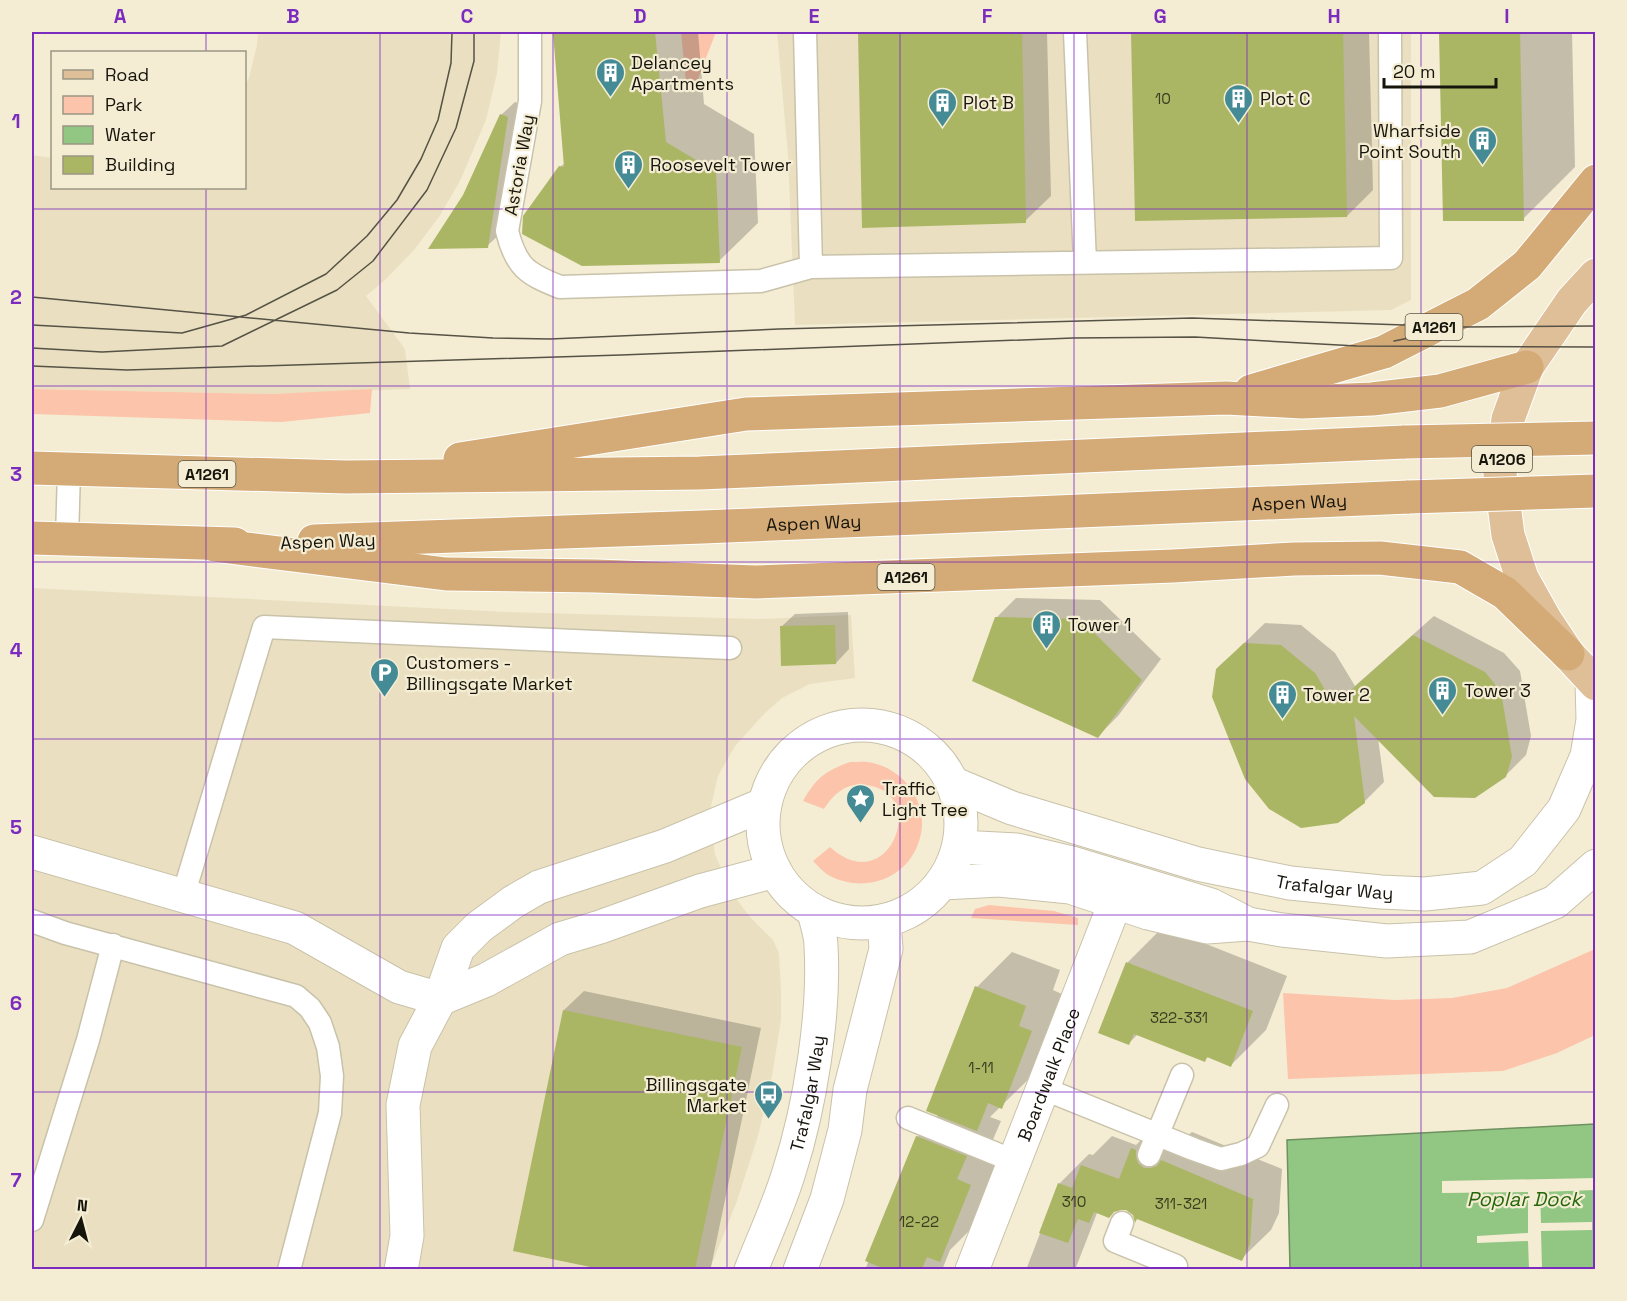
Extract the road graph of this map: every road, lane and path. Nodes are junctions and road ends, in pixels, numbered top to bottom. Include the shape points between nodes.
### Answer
1 (530, 32) edge
2 (805, 32) edge
3 (1075, 32) edge
4 (1390, 32) edge
5 (1596, 181) edge
6 (1085, 262) junction
7 (811, 267) junction
8 (1596, 275) edge
9 (1527, 367) junction
10 (1226, 398) junction
11 (1596, 438) edge
12 (32, 468) edge
13 (69, 470) junction
14 (346, 477) junction
15 (1596, 491) edge
16 (32, 538) edge
17 (66, 540) junction
18 (214, 545) junction
19 (730, 648) dead end
20 (1568, 654) junction
21 (1594, 683) edge
22 (952, 783) junction
23 (765, 804) junction
24 (959, 847) junction
25 (32, 852) edge
26 (1596, 866) edge
27 (775, 871) junction
28 (943, 883) junction
29 (1120, 891) junction
30 (183, 896) junction
31 (814, 910) junction
32 (32, 921) edge
33 (884, 921) junction
34 (113, 945) junction
35 (440, 999) junction
36 (1182, 1075) dead end
37 (1042, 1088) junction
38 (1277, 1105) dead end
39 (908, 1118) dead end
40 (1153, 1145) junction
41 (1014, 1161) junction
42 (32, 1220) edge
43 (1122, 1223) dead end
44 (289, 1269) edge
45 (401, 1269) edge
46 (751, 1269) edge
47 (800, 1269) edge
48 (972, 1269) edge
49 (1174, 1269) edge

1 - 7 lane, Astoria Way via 530,100 507,231 512,250 523,267 560,287 761,281
2 - 7 lane
3 - 6 lane
4 - 6 lane, Astoria Way via 1391,258
5 - 10 highway, A1261 via 1527,265 1478,304 1384,352
6 - 7 lane, Astoria Way
8 - 9 main road, A1206 via 1572,301
9 - 10 highway, A1261 via 1440,391 1372,399 1302,402
9 - 20 main road, A1206 via 1508,419 1500,474 1508,535 1522,578
10 - 14 highway, A1261 via 746,414
11 - 14 highway, A1261, bridge via 1405,442 700,473
12 - 13 highway, A1261
13 - 14 highway, A1261
13 - 17 lane
15 - 18 highway, Aspen Way / A1261, bridge
16 - 17 highway, Aspen Way / A1261
17 - 18 highway, Aspen Way / A1261
18 - 20 highway, A1261 via 446,574 756,582 1380,558 1460,567 1505,593
19 - 30 lane via 264,627
20 - 21 main road, A1206
21 - 22 street, Trafalgar Way via 1587,756 1564,809 1523,861 1482,888 1425,894 1290,883 1198,864 1012,808
22 - 23 street via 921,744 874,726 849,726 825,732 804,744 773,781
22 - 24 street via 960,804
23 - 27 street via 764,839
23 - 35 street via 664,846 539,887 513,902 458,948
24 - 28 street
24 - 29 street via 1017,850 1072,863
25 - 30 street
26 - 29 street via 1555,902 1470,937 1387,941 1248,924 1208,927 1148,913
27 - 31 street via 792,894
27 - 35 street via 700,891 560,939 486,980
28 - 29 street via 999,880
28 - 33 street via 917,907
29 - 37 street, Boardwalk Place
30 - 35 street via 295,928 399,987
31 - 33 street via 848,922
31 - 46 street, Trafalgar Way via 821,944 821,978 811,1081 790,1170
32 - 34 lane
33 - 47 street via 886,950 850,1090 845,1130 827,1199
34 - 42 lane
34 - 44 lane via 296,996 320,1023 332,1076 330,1113
35 - 45 street via 415,1046 404,1098 407,1236
36 - 40 lane
37 - 40 lane
37 - 41 street, Boardwalk Place
38 - 40 lane via 1258,1146 1241,1154 1221,1159
39 - 41 lane
41 - 48 street, Boardwalk Place
43 - 49 lane via 1115,1241 1176,1266

